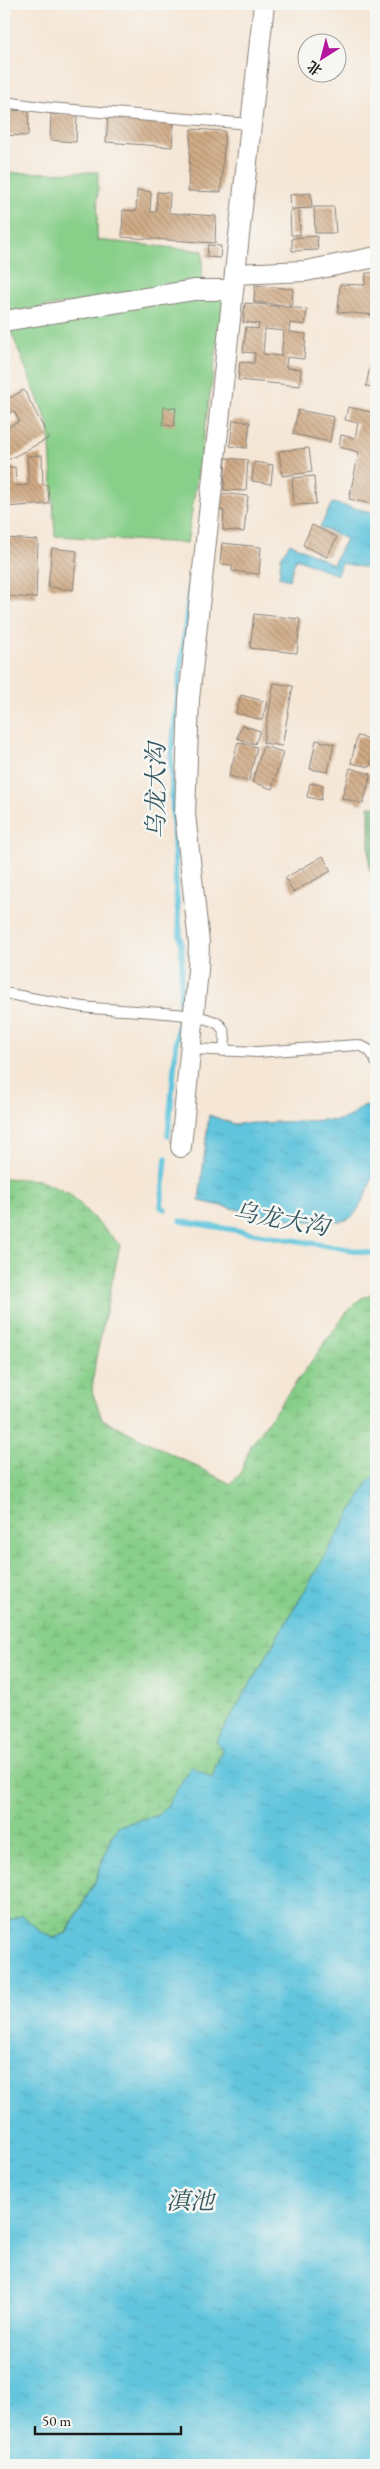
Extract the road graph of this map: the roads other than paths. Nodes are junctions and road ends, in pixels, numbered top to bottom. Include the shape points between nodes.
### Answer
1 (264, 4) edge
2 (4, 102) edge
3 (251, 124) junction
4 (376, 257) edge
5 (234, 282) junction
6 (4, 322) edge
7 (4, 993) edge
8 (194, 1017) junction
9 (192, 1049) junction
10 (224, 1051) junction
11 (376, 1062) edge
12 (181, 1147) dead end

1 - 3 street
2 - 3 lane
3 - 5 street
4 - 5 street
5 - 6 street
5 - 8 street via 185,756 185,814 199,943
7 - 8 lane via 84,1007
8 - 9 street
8 - 10 lane via 219,1024 226,1037
9 - 10 lane
9 - 12 street
10 - 11 lane via 258,1052 358,1045 367,1047

